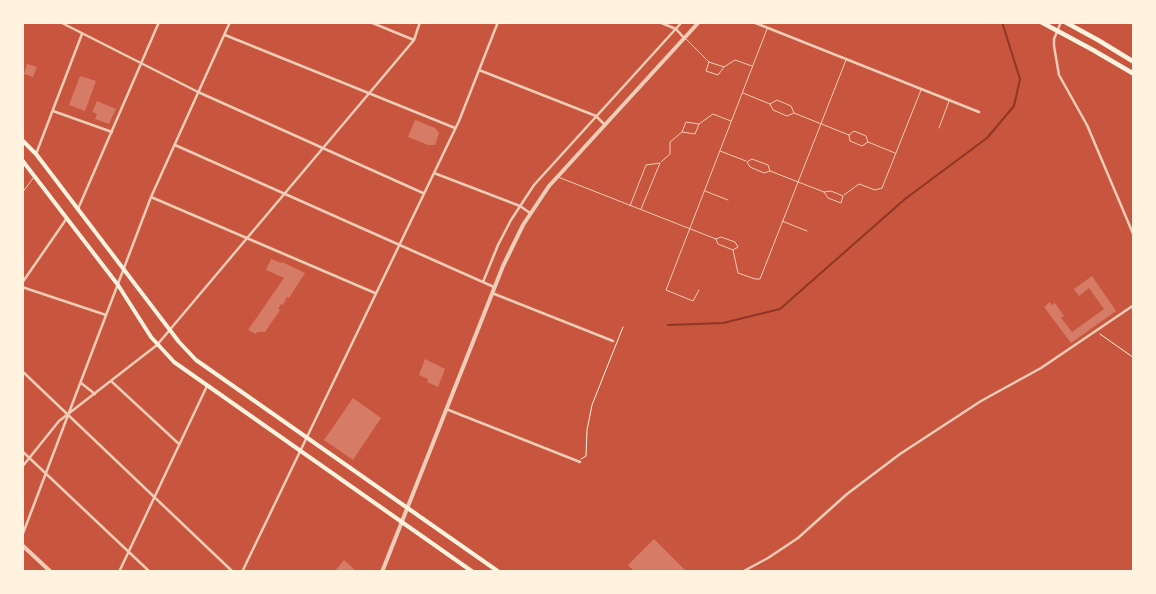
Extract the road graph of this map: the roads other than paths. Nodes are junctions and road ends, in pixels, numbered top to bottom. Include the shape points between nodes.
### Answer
1 (60, 22) edge
2 (159, 22) edge
3 (230, 22) edge
4 (370, 22) edge
5 (420, 22) edge
6 (498, 22) edge
7 (659, 22) edge
8 (682, 22) edge
9 (699, 22) edge
10 (753, 22) edge
11 (1041, 22) edge
12 (1063, 22) edge
13 (767, 28) junction
14 (676, 29) junction
15 (82, 34) junction
16 (224, 35) junction
17 (684, 38) junction
18 (414, 40) junction
19 (846, 60) junction
20 (709, 62) junction
21 (1134, 62) edge
22 (141, 64) junction
23 (753, 66) junction
24 (724, 68) junction
25 (479, 70) junction
26 (1134, 74) edge
27 (921, 89) junction
28 (198, 92) junction
29 (369, 93) junction
30 (743, 93) junction
31 (950, 100) junction
32 (770, 104) junction
33 (53, 111) junction
34 (979, 112) dead end
35 (794, 113) junction
36 (596, 116) junction
37 (732, 122) junction
38 (821, 123) junction
39 (698, 124) junction
40 (605, 125) junction
41 (455, 128) junction
42 (939, 128) dead end
43 (112, 132) junction
44 (682, 132) junction
45 (849, 135) junction
46 (22, 140) edge
47 (868, 142) junction
48 (175, 144) junction
49 (323, 148) junction
50 (720, 151) junction
51 (896, 153) junction
52 (36, 154) junction
53 (22, 160) edge
54 (660, 162) junction
55 (747, 162) junction
56 (770, 171) junction
57 (434, 173) junction
58 (34, 176) junction
59 (558, 177) junction
60 (798, 182) junction
61 (705, 191) junction
62 (824, 192) junction
63 (22, 193) edge
64 (284, 193) junction
65 (423, 194) junction
66 (843, 196) junction
67 (151, 197) junction
68 (728, 200) dead end
69 (520, 206) junction
70 (630, 206) junction
71 (78, 209) junction
72 (641, 210) junction
73 (530, 212) junction
74 (67, 218) junction
75 (782, 221) junction
76 (690, 229) junction
77 (807, 231) dead end
78 (1134, 236) edge
79 (247, 238) junction
80 (716, 239) junction
81 (399, 245) junction
82 (733, 250) junction
83 (124, 269) junction
84 (483, 282) junction
85 (22, 284) edge
86 (118, 285) junction
87 (494, 287) junction
88 (22, 288) edge
89 (699, 290) dead end
90 (375, 293) junction
91 (492, 293) junction
92 (1134, 305) edge
93 (106, 315) junction
94 (170, 330) junction
95 (613, 341) dead end
96 (157, 345) junction
97 (22, 371) edge
98 (110, 381) junction
99 (81, 383) junction
100 (207, 386) junction
101 (95, 394) junction
102 (446, 409) junction
103 (69, 414) junction
104 (307, 437) junction
105 (179, 444) junction
106 (300, 450) junction
107 (22, 451) edge
108 (30, 458) junction
109 (580, 462) road end
110 (22, 467) edge
111 (46, 474) junction
112 (154, 496) junction
113 (407, 507) junction
114 (402, 522) junction
115 (22, 536) edge
116 (22, 545) edge
117 (129, 551) junction
118 (748, 570) edge
119 (51, 572) edge
120 (119, 572) edge
121 (150, 572) edge
122 (233, 572) edge
123 (242, 572) edge
124 (382, 572) edge
125 (472, 572) edge
126 (499, 572) edge
127 (742, 572) edge

1 - 15 street
2 - 22 street
3 - 16 street
4 - 18 street
5 - 18 street
6 - 25 street
7 - 14 street
8 - 14 street
9 - 17 street
10 - 13 street
11 - 26 main road
12 - 21 main road
12 - 78 street via 1054,39 1059,75 1087,125
13 - 19 street
13 - 23 lane
14 - 17 street
14 - 36 street
15 - 22 street
15 - 33 street
16 - 28 street
16 - 29 street
17 - 20 lane
17 - 40 street
18 - 29 street
19 - 27 street
19 - 38 lane
20 - 24 lane
20 - 24 lane via 706,71 718,76
22 - 28 street
22 - 43 street
23 - 24 lane via 735,60
23 - 30 lane
25 - 36 street
25 - 41 street
27 - 31 street
27 - 51 lane
28 - 48 street
28 - 49 street
29 - 41 street
29 - 49 street
30 - 32 lane
30 - 37 lane
31 - 34 street
31 - 42 lane
32 - 35 lane via 773,110 787,116
32 - 35 lane via 777,100 791,106
33 - 43 street
33 - 52 street
35 - 38 lane
36 - 40 street
36 - 69 street via 541,177
37 - 39 lane via 713,114
37 - 50 lane
38 - 45 lane
38 - 60 lane
39 - 44 lane via 686,122
39 - 44 lane via 695,134
40 - 59 street
41 - 57 street
43 - 71 street
44 - 54 lane via 670,142 670,154
45 - 47 lane via 854,131 860,133
45 - 47 lane via 850,141 862,146
46 - 52 main road
47 - 51 lane
48 - 64 street
48 - 67 street
49 - 64 street
49 - 65 street
50 - 55 lane
50 - 61 lane
51 - 66 lane via 882,188 875,190 859,184
52 - 71 main road
53 - 58 main road
54 - 70 lane via 646,165
54 - 72 lane
55 - 56 lane via 750,168 764,173
55 - 56 lane via 752,159 768,165
56 - 60 lane
57 - 65 street
57 - 69 street
58 - 63 lane
58 - 74 main road
59 - 70 lane
59 - 73 street
60 - 62 lane
60 - 75 lane
61 - 68 lane
61 - 76 lane
62 - 66 lane
62 - 66 lane via 828,198 841,202
64 - 79 street
64 - 81 street
65 - 81 street
67 - 79 street
67 - 83 street
69 - 73 street
69 - 84 street via 498,245
70 - 72 lane
71 - 83 main road
72 - 76 lane
73 - 87 street
74 - 85 street
74 - 86 main road
75 - 77 lane
75 - 82 lane via 760,279 738,273
76 - 80 lane
76 - 89 lane via 666,290 693,301
79 - 90 street
79 - 94 street
80 - 82 lane via 718,244
80 - 82 lane via 721,237 736,242 738,247
81 - 84 street
81 - 90 street
83 - 86 street
83 - 94 main road
84 - 87 street
86 - 93 street
86 - 96 main road
87 - 91 street
88 - 93 street
90 - 104 street
91 - 95 street
91 - 102 street
92 - 118 street via 1041,368 981,401 900,454 847,494 798,538
93 - 99 street
94 - 96 street
94 - 104 main road via 198,362
96 - 98 street
96 - 100 main road via 181,368
97 - 103 street
98 - 101 street
98 - 105 street
99 - 101 street
99 - 103 street
100 - 105 street
100 - 106 main road
101 - 103 street
102 - 109 street
102 - 113 street
103 - 108 street
103 - 111 street
103 - 112 street
104 - 106 street
104 - 113 main road
105 - 112 street
106 - 114 main road
106 - 123 street
107 - 108 street
108 - 110 street
108 - 111 street
111 - 115 street
111 - 117 street
112 - 117 street
112 - 122 street
113 - 114 street
113 - 126 main road
114 - 124 street
114 - 125 main road
116 - 119 street
117 - 120 street
117 - 121 street
118 - 127 street

